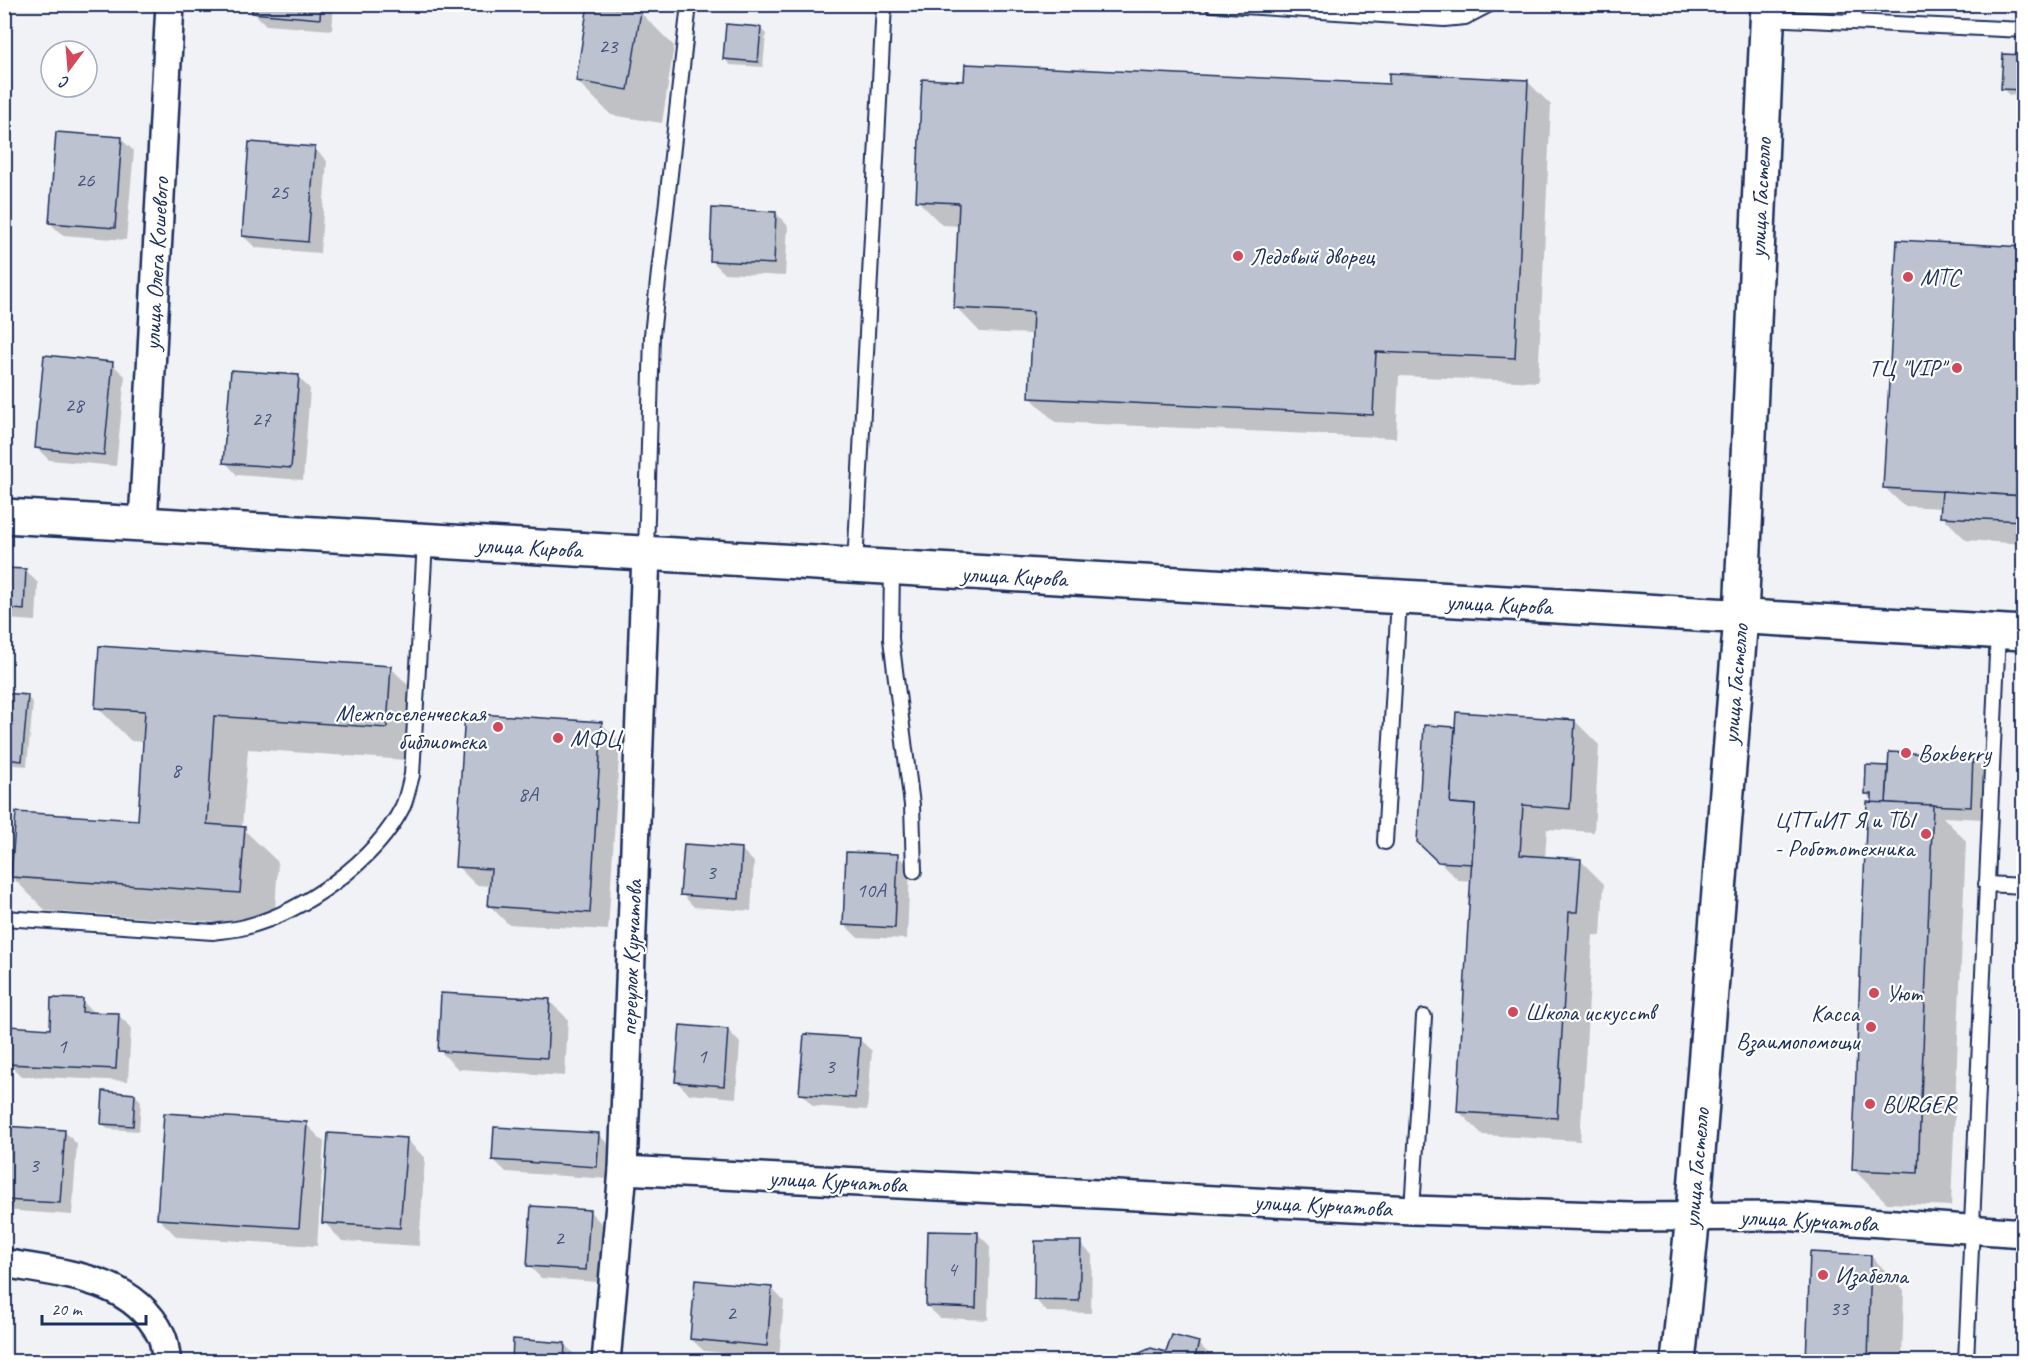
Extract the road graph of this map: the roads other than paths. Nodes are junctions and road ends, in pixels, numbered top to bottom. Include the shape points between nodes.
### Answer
1 (170, 4) edge
2 (689, 4) edge
3 (885, 4) edge
4 (1212, 4) edge
5 (1490, 4) edge
6 (1854, 4) edge
7 (1768, 11) edge
8 (1854, 22) junction
9 (2024, 30) edge
10 (4, 516) edge
11 (143, 524) junction
12 (425, 541) junction
13 (646, 554) junction
14 (855, 567) junction
15 (892, 569) junction
16 (1399, 598) junction
17 (1741, 617) junction
18 (2011, 632) edge
19 (1385, 842) dead end
20 (914, 871) dead end
21 (1986, 884) junction
22 (2024, 886) edge
23 (4, 918) edge
24 (1424, 1017) dead end
25 (622, 1170) junction
26 (1412, 1210) junction
27 (1693, 1215) junction
28 (1972, 1230) junction
29 (2024, 1233) edge
30 (4, 1263) edge
31 (167, 1362) edge
32 (606, 1362) edge
33 (1678, 1362) edge
34 (1966, 1362) edge

1 - 11 street, улица Олега Кошевого
2 - 13 lane via 652,335
3 - 14 lane
4 - 5 lane via 1444,20 1465,17
6 - 8 lane
7 - 8 lane
7 - 17 street, улица Гастелло
8 - 9 lane
10 - 11 street, улица Кирова
11 - 12 street, улица Кирова
12 - 13 street, улица Кирова
12 - 23 lane via 412,775 403,805 361,860 323,890 245,927 213,932
13 - 14 street, улица Кирова
13 - 25 street, переулок Курчатова
14 - 15 street, улица Кирова
15 - 16 street, улица Кирова
15 - 20 lane via 891,639 912,805
16 - 17 street, улица Кирова
16 - 19 lane
17 - 18 street, улица Кирова
17 - 27 street, улица Гастелло
18 - 21 lane
21 - 22 lane
21 - 28 lane
24 - 26 lane
25 - 26 street, улица Курчатова
25 - 32 street, переулок Курчатова
26 - 27 street, улица Курчатова via 1630,1217
27 - 28 street, улица Курчатова via 1782,1216
27 - 33 street, улица Гастелло
28 - 29 street, улица Курчатова
28 - 34 lane
30 - 31 street via 104,1283 136,1301 161,1335

